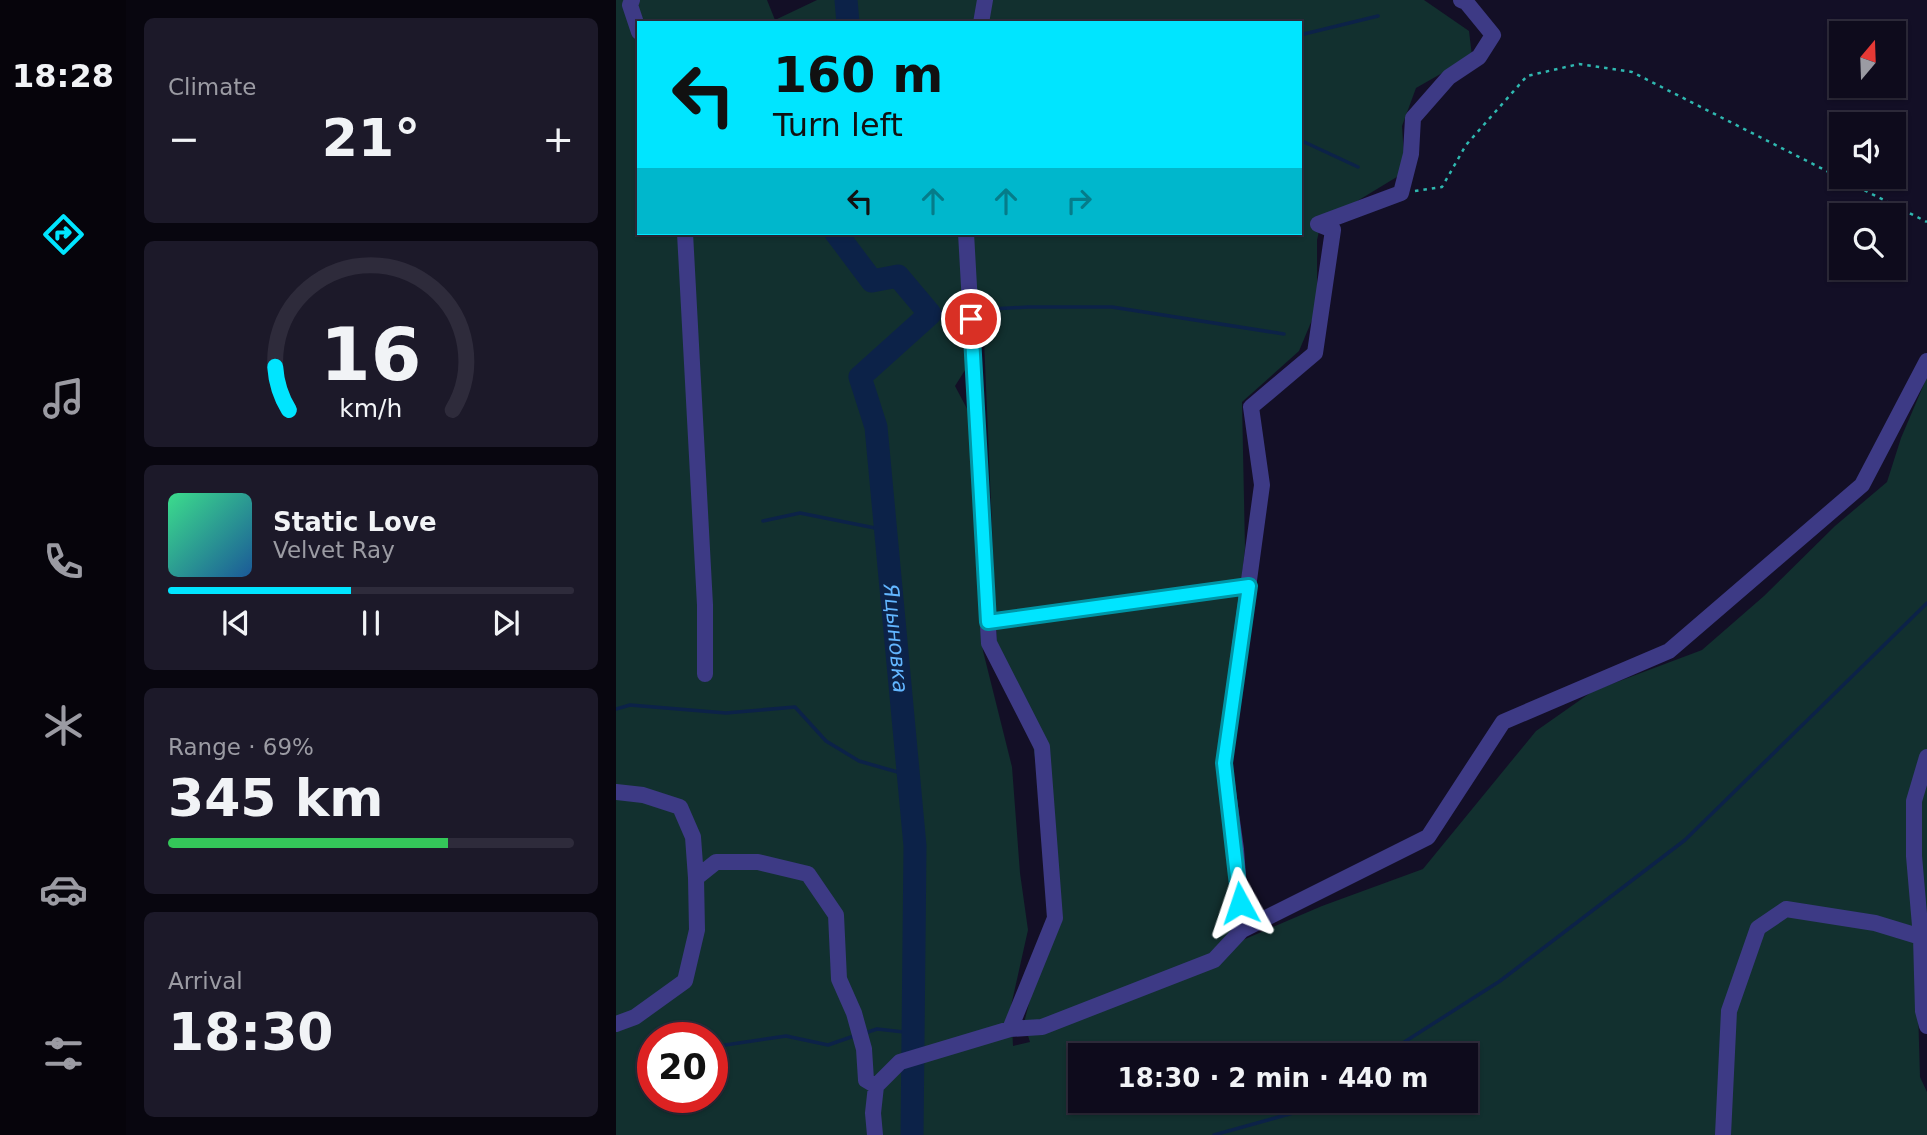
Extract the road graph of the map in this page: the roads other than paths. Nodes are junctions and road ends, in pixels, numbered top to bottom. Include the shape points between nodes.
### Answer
1 (632, 0) edge
2 (985, 0) edge
3 (1461, 0) edge
4 (981, 21) edge
5 (637, 25) edge
6 (1302, 222) edge
7 (1318, 224) junction
8 (685, 235) edge
9 (966, 235) edge
10 (1927, 362) edge
11 (1249, 586) junction
12 (988, 622) junction
13 (705, 674) dead end
14 (1927, 757) edge
15 (616, 792) edge
16 (696, 878) junction
17 (1242, 930) junction
18 (1924, 937) edge
19 (616, 1024) edge
20 (1927, 1026) edge
21 (1010, 1029) junction
22 (876, 1086) junction
23 (1719, 1133) edge
24 (875, 1135) edge

1 - 5 lane
2 - 4 lane
3 - 7 lane via 1493,35 1479,57 1450,78 1413,118 1412,154 1401,193
6 - 7 lane
7 - 11 lane via 1333,230 1315,354 1251,407 1262,485
8 - 13 lane
9 - 12 lane
10 - 17 lane via 1862,485 1669,652 1503,722 1428,837
11 - 12 lane
11 - 17 lane via 1224,763
12 - 21 lane via 989,643 1042,747 1055,918
14 - 18 lane via 1914,801 1914,856
15 - 16 lane via 680,807 693,837
16 - 19 lane via 697,930 685,981 635,1017
16 - 22 lane via 716,862 758,862 808,874 836,915 839,979 863,1043 866,1080
17 - 21 lane via 1214,960 1042,1027
18 - 20 lane
18 - 23 lane via 1875,923 1786,909 1758,928 1729,1011
21 - 22 lane via 900,1062
22 - 24 lane

